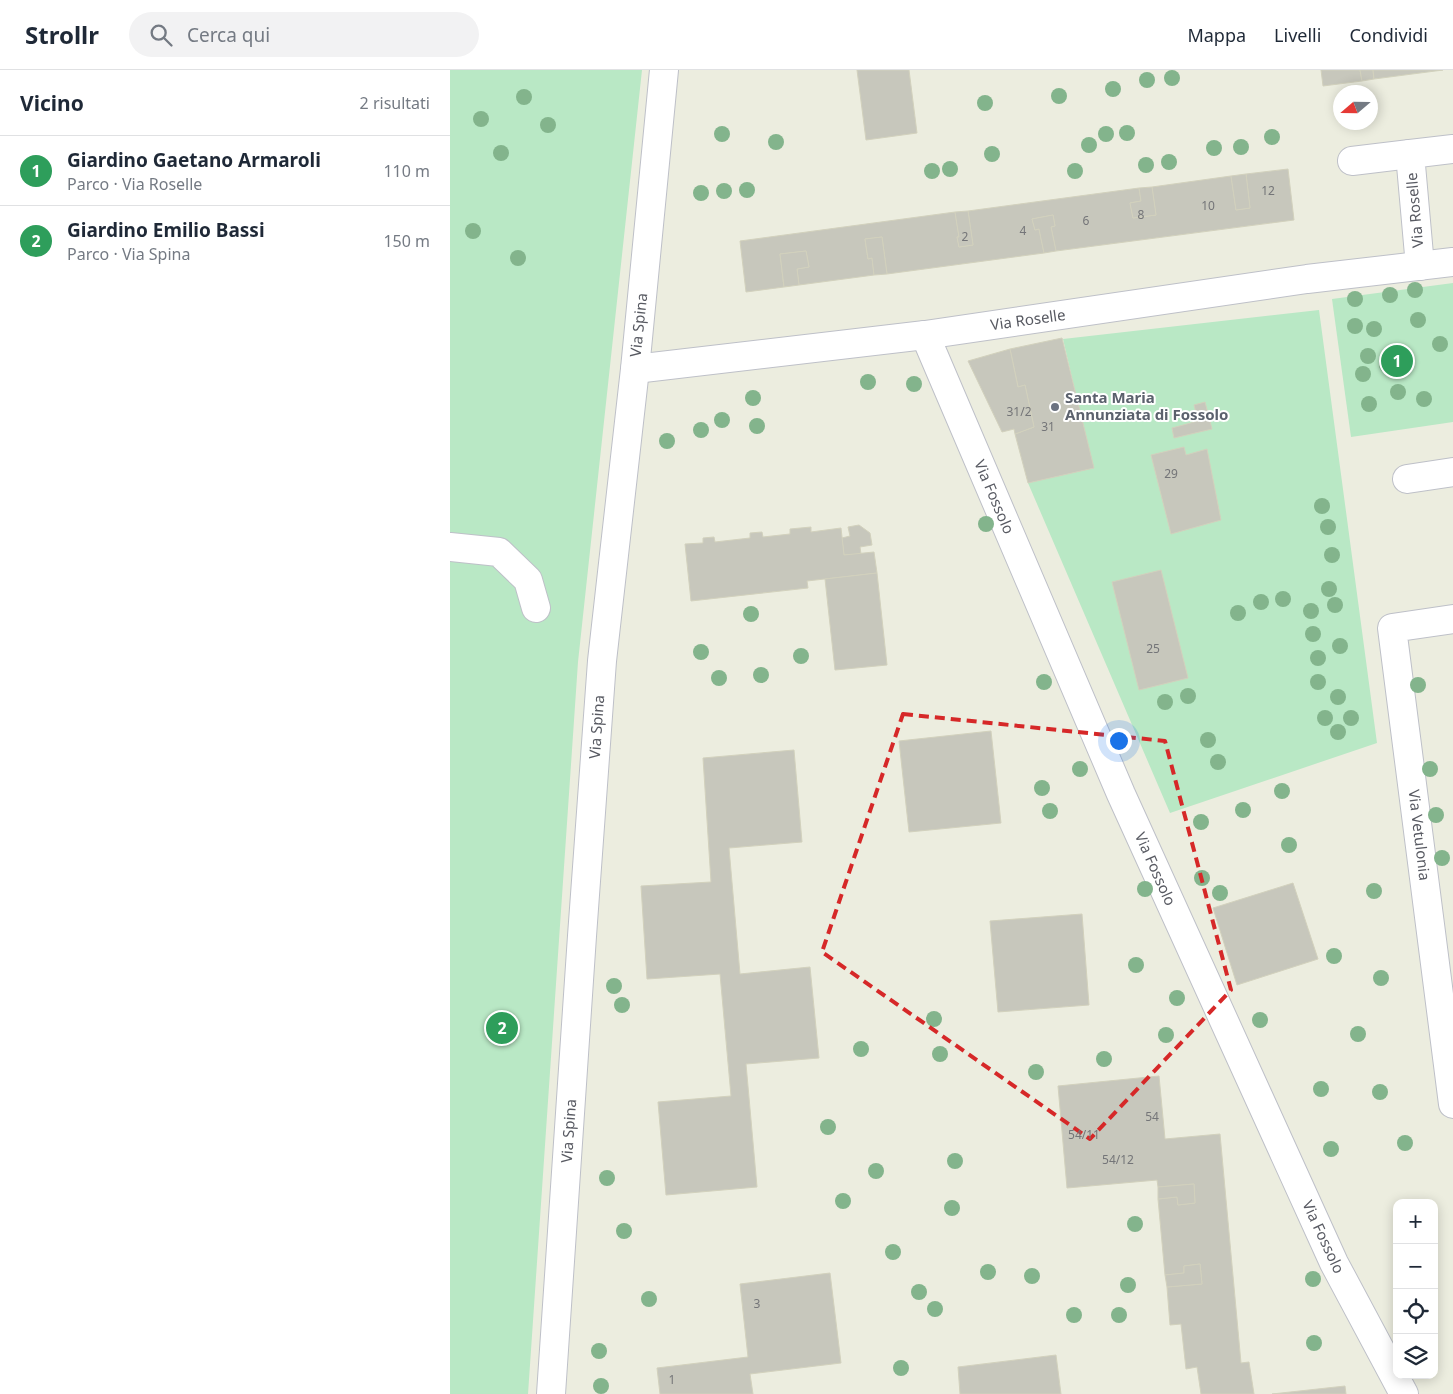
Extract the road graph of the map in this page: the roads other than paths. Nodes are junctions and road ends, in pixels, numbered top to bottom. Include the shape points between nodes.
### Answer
1 (664, 70) edge
2 (1453, 149) edge
3 (1410, 154) junction
4 (1352, 161) dead end
5 (1453, 262) edge
6 (1420, 266) junction
7 (924, 335) junction
8 (634, 369) junction
9 (1453, 472) edge
10 (1407, 479) dead end
11 (450, 547) edge
12 (536, 608) dead end
13 (1453, 619) edge
14 (1453, 1104) edge
15 (552, 1392) edge
16 (1404, 1394) edge

1 - 8 street, Via Spina
2 - 3 street, Via Roselle
3 - 4 street, Via Roselle
3 - 6 street, Via Roselle
5 - 6 street, Via Roselle
6 - 7 street, Via Roselle via 1308,279
7 - 8 street, Via Roselle
7 - 16 street, Via Fossolo via 1130,812 1334,1263
8 - 15 street, Via Spina via 602,661
9 - 10 street
11 - 12 street via 499,552 528,580
13 - 14 street, Via Vetulonia via 1392,628

